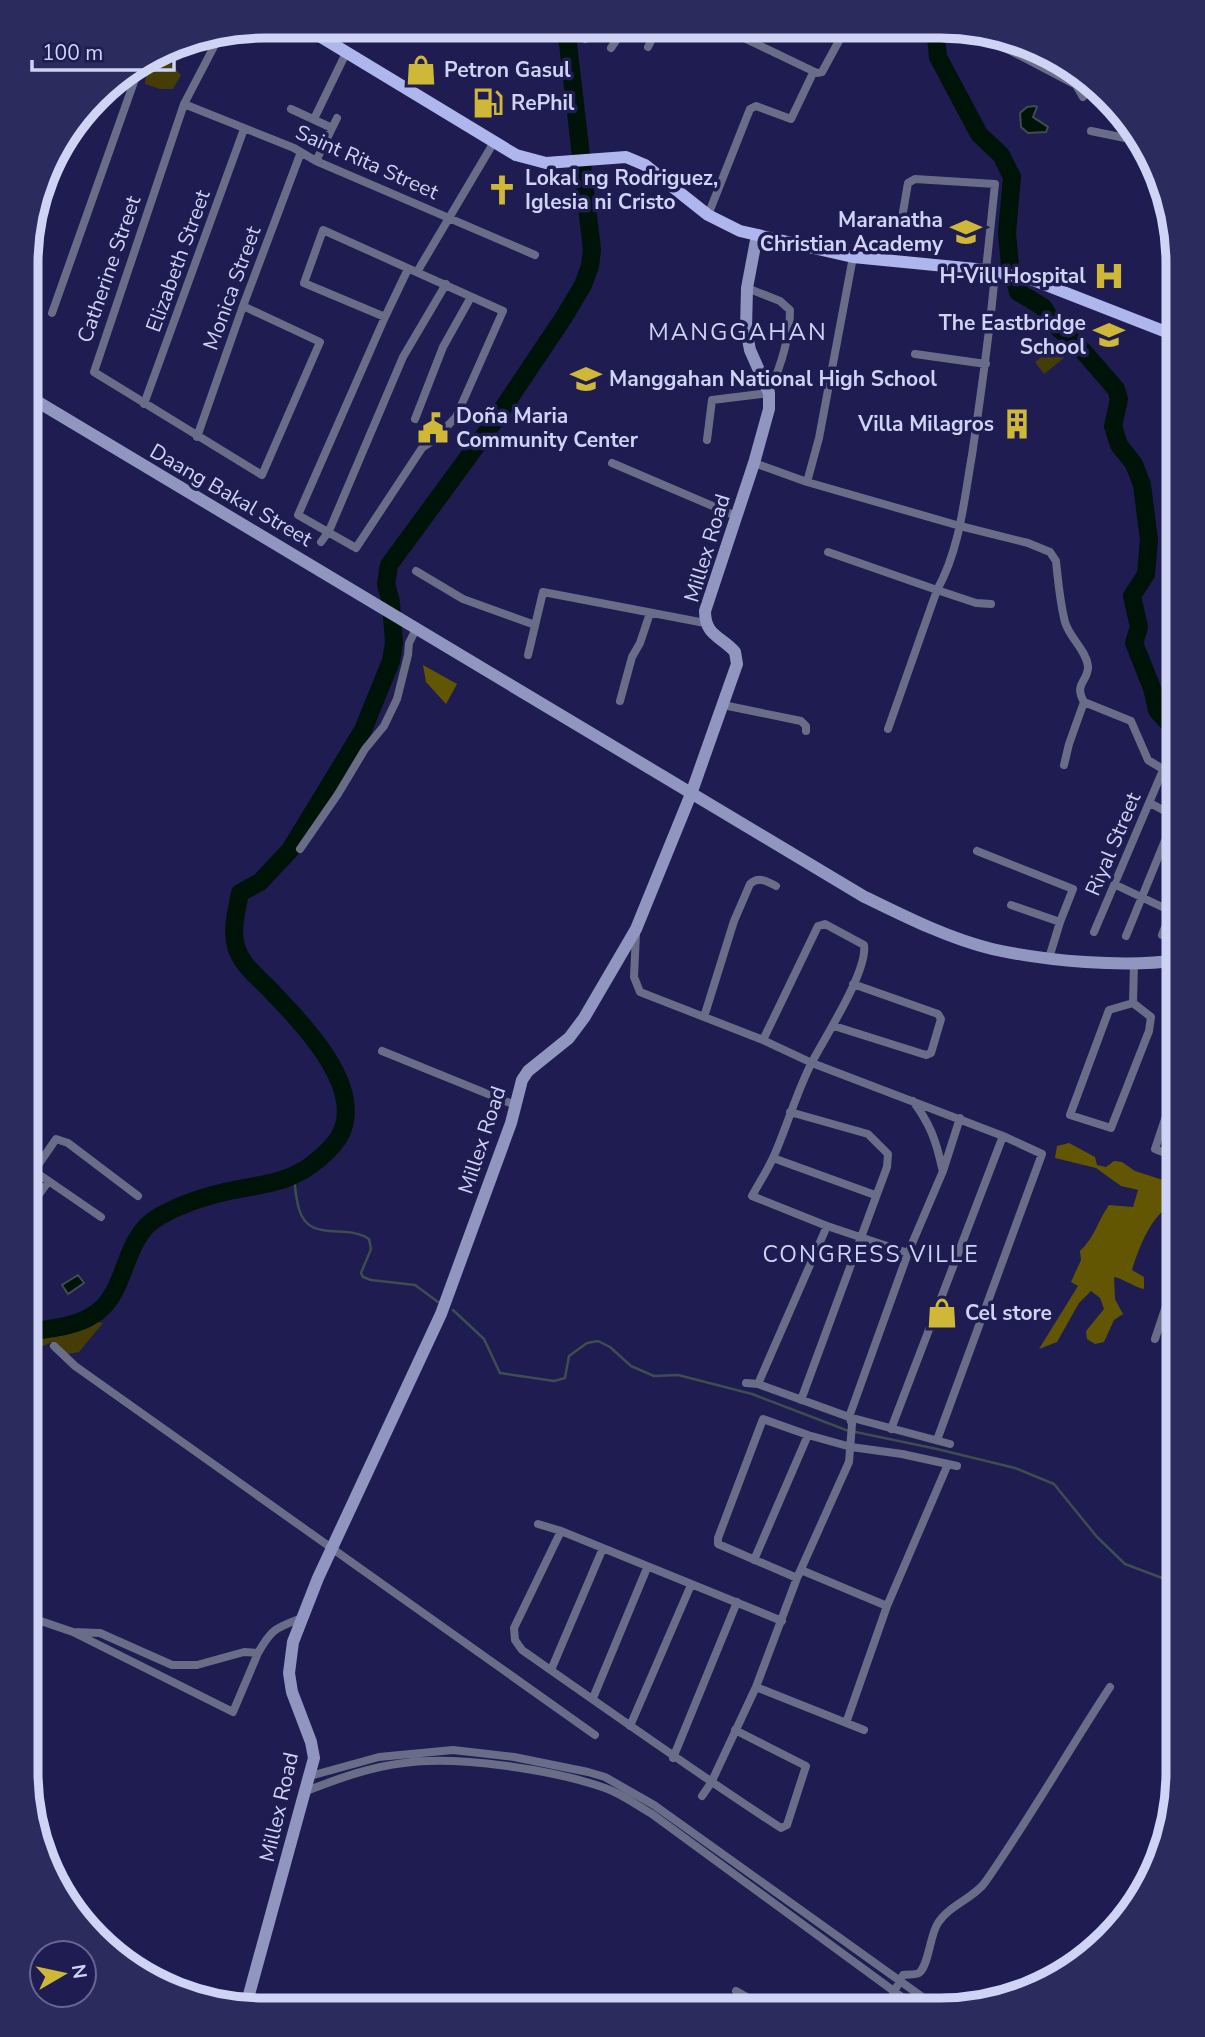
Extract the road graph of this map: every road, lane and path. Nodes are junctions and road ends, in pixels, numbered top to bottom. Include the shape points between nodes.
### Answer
1 (617, 38) edge
2 (653, 38) edge
3 (744, 38) edge
4 (840, 38) edge
5 (324, 39) edge
6 (215, 44) edge
7 (649, 47) dead end
8 (611, 48) dead end
9 (1007, 49) edge
10 (346, 53) junction
11 (813, 73) junction
12 (135, 80) edge
13 (1076, 85) joint
14 (1083, 97) dead end
15 (184, 104) junction
16 (291, 109) dead end
17 (337, 118) dead end
18 (314, 119) junction
19 (332, 128) junction
20 (244, 130) junction
21 (1091, 131) dead end
22 (1128, 138) edge
23 (494, 142) junction
24 (301, 152) junction
25 (316, 161) junction
26 (903, 212) dead end
27 (708, 215) junction
28 (448, 217) junction
29 (757, 235) junction
30 (535, 255) dead end
31 (853, 257) junction
32 (413, 270) junction
33 (991, 271) junction
34 (446, 284) junction
35 (747, 288) junction
36 (471, 297) junction
37 (243, 306) junction
38 (52, 313) dead end
39 (385, 317) junction
40 (1166, 332) edge
41 (915, 354) dead end
42 (986, 364) junction
43 (769, 393) junction
44 (38, 402) edge
45 (144, 404) junction
46 (415, 419) dead end
47 (197, 437) junction
48 (708, 440) dead end
49 (612, 463) dead end
50 (754, 463) junction
51 (807, 482) junction
52 (736, 516) junction
53 (960, 526) junction
54 (329, 531) junction
55 (321, 542) dead end
56 (828, 552) dead end
57 (416, 571) dead end
58 (937, 590) junction
59 (991, 604) dead end
60 (650, 613) junction
61 (705, 623) junction
62 (535, 625) junction
63 (415, 628) junction
64 (528, 655) dead end
65 (620, 701) dead end
66 (1084, 702) junction
67 (723, 705) junction
68 (888, 729) dead end
69 (806, 731) dead end
70 (1064, 765) dead end
71 (1163, 770) junction
72 (1166, 772) edge
73 (691, 794) junction
74 (1150, 803) junction
75 (1166, 811) edge
76 (1166, 842) edge
77 (300, 849) dead end
78 (977, 851) dead end
79 (1116, 885) junction
80 (776, 886) dead end
81 (1142, 897) junction
82 (1011, 905) dead end
83 (1166, 909) edge
84 (1060, 922) junction
85 (636, 929) junction
86 (1166, 929) edge
87 (1094, 932) dead end
88 (1162, 935) dead end
89 (1126, 936) dead end
90 (1049, 958) junction
91 (1166, 961) edge
92 (1134, 963) junction
93 (853, 984) junction
94 (1133, 1003) junction
95 (704, 1017) junction
96 (834, 1026) junction
97 (763, 1040) junction
98 (382, 1051) dead end
99 (812, 1063) junction
100 (913, 1101) junction
101 (515, 1105) junction
102 (790, 1112) junction
103 (1166, 1116) edge
104 (960, 1118) junction
105 (1003, 1136) junction
106 (1166, 1153) edge
107 (773, 1158) junction
108 (38, 1162) edge
109 (943, 1171) junction
110 (38, 1173) edge
111 (48, 1182) junction
112 (875, 1195) junction
113 (38, 1196) edge
114 (138, 1196) dead end
115 (101, 1217) dead end
116 (827, 1226) junction
117 (861, 1238) junction
118 (908, 1253) junction
119 (1166, 1306) edge
120 (1155, 1339) dead end
121 (54, 1346) dead end
122 (746, 1383) dead end
123 (758, 1384) junction
124 (801, 1400) junction
125 (850, 1421) junction
126 (891, 1429) junction
127 (808, 1435) junction
128 (937, 1440) junction
129 (851, 1444) junction
130 (950, 1444) dead end
131 (538, 1524) dead end
132 (561, 1531) junction
133 (332, 1547) junction
134 (603, 1548) junction
135 (754, 1560) junction
136 (647, 1567) junction
137 (799, 1574) junction
138 (691, 1585) junction
139 (737, 1602) junction
140 (887, 1606) junction
141 (38, 1618) edge
142 (303, 1618) junction
143 (782, 1621) junction
144 (73, 1632) junction
145 (258, 1653) junction
146 (551, 1670) junction
147 (756, 1687) junction
148 (1110, 1687) dead end
149 (593, 1698) junction
150 (846, 1723) junction
151 (630, 1726) junction
152 (735, 1730) junction
153 (864, 1730) dead end
154 (595, 1735) dead end
155 (673, 1758) junction
156 (310, 1776) junction
157 (711, 1783) junction
158 (306, 1791) junction
159 (702, 1796) dead end
160 (900, 1980) junction
161 (736, 1991) dead end
162 (893, 1991) junction
163 (248, 1997) edge
164 (749, 1998) edge
165 (890, 1998) edge
166 (902, 1998) edge
167 (924, 1998) edge

1 - 8 street
2 - 7 street
3 - 11 street
4 - 11 street via 822,72
5 - 10 main road
6 - 15 street, Catherine Street
9 - 13 street
10 - 18 street
10 - 23 main road
11 - 27 street via 791,119 756,106 750,109
12 - 38 street
13 - 14 street
15 - 20 street, Saint Rita Street
15 - 45 street, Catherine Street via 94,369 95,374
16 - 18 street
17 - 19 street
18 - 19 street
19 - 25 street
20 - 24 street, Saint Rita Street
20 - 45 street, Elizabeth Street
21 - 22 street
23 - 27 main road via 535,161 626,157 639,161
23 - 28 street
24 - 25 street, Saint Rita Street
24 - 37 street, Monica Street
25 - 28 street, Saint Rita Street
26 - 33 street via 911,180 995,184
27 - 29 main road
28 - 30 street, Saint Rita Street
28 - 32 street
29 - 31 main road
29 - 35 street
31 - 33 main road
31 - 51 street
32 - 34 street
32 - 39 street
32 - 39 street via 323,230 303,282
33 - 40 main road via 1033,280
33 - 42 street
34 - 36 street
34 - 54 street via 403,357
35 - 43 street via 750,350
35 - 43 street via 790,310 780,369
36 - 46 street via 443,347
36 - 54 street via 503,311 456,417 422,449 356,548
37 - 47 street, Monica Street
37 - 47 street, Catherine Street via 320,342 262,475
39 - 54 street via 298,515
41 - 42 street
42 - 53 street
43 - 48 street via 712,400
43 - 50 street, Millex Road
44 - 63 street, Daang Bakal Street
45 - 47 street, Catherine Street
49 - 52 street
50 - 51 street
50 - 52 street, Millex Road
51 - 53 street
52 - 61 street, Millex Road via 708,598
53 - 58 street
53 - 66 street via 1028,542 1050,552 1056,561 1065,622 1088,666 1080,684
54 - 55 street
56 - 58 street
57 - 62 street via 463,599
58 - 59 street
58 - 68 street
60 - 61 street
60 - 62 street via 543,593
60 - 65 street
61 - 67 street, Millex Road via 736,652 737,664
62 - 64 street
63 - 73 street, Daang Bakal Street
63 - 77 street via 397,699 384,726
66 - 70 street
66 - 71 street via 1131,721 1149,760
67 - 69 street via 801,721
67 - 73 street, Millex Road
71 - 72 street
71 - 74 street, Riyal Street
73 - 85 street, Millex Road
73 - 90 street, Daang Bakal Street via 863,896 922,925 990,948
74 - 75 street
74 - 79 street, Riyal Street
76 - 81 street
78 - 84 street via 1073,889
79 - 81 street
79 - 87 street, Riyal Street
80 - 95 street via 761,879 750,884
81 - 83 street
81 - 89 street
82 - 84 street
84 - 90 street
85 - 95 street via 634,977 640,992
85 - 101 street, Millex Road via 569,1038 528,1071
86 - 88 street
90 - 92 street, Daang Bakal Street
91 - 92 street, Daang Bakal Street
92 - 94 street
93 - 96 street
93 - 96 street via 938,1014 941,1019 930,1054
93 - 97 street via 866,954 864,945 825,924 818,926
94 - 94 street via 1151,1017 1149,1031 1111,1128 1070,1115 1109,1010
95 - 97 street
96 - 99 street
97 - 99 street
98 - 101 street
99 - 100 street
99 - 102 street
100 - 104 street
100 - 109 street via 929,1123
101 - 133 street, Millex Road via 441,1314
102 - 107 street
102 - 112 street via 868,1134 888,1154
103 - 106 street via 1155,1149
104 - 105 street
104 - 109 street
105 - 126 street
105 - 128 street via 1042,1154
107 - 112 street
107 - 116 street via 752,1196
108 - 114 street via 52,1142 60,1139
109 - 118 street
110 - 111 street
111 - 113 street
111 - 115 street
112 - 117 street
116 - 117 street
116 - 123 street
117 - 118 street
117 - 124 street
118 - 125 street
119 - 120 street
121 - 133 street via 75,1366
122 - 123 street
123 - 124 street
124 - 125 street
125 - 126 street
125 - 129 street
126 - 128 street
127 - 129 street
127 - 135 street
127 - 135 street via 763,1419 718,1538 718,1544
128 - 130 street
129 - 137 street via 849,1462
129 - 140 street via 952,1465
131 - 132 street
132 - 134 street
132 - 146 street via 514,1628 522,1650
133 - 142 street, Millex Road
133 - 154 street
134 - 136 street
134 - 146 street
135 - 137 street
136 - 138 street
136 - 149 street
137 - 140 street
137 - 143 street
138 - 139 street
138 - 151 street
139 - 143 street
139 - 155 street
140 - 150 street
141 - 144 street
142 - 145 street via 276,1628
142 - 156 street, Millex Road via 293,1642 289,1673 295,1704 312,1742
143 - 147 street
144 - 145 street via 100,1633 182,1667 244,1652
144 - 145 street via 233,1712
146 - 149 street
147 - 150 street
147 - 152 street
148 - 160 street via 984,1884 938,1923 921,1969
149 - 151 street
150 - 153 street
151 - 155 street
152 - 157 street
152 - 157 street via 806,1766 787,1825 781,1828
155 - 157 street
156 - 158 street, Millex Road
156 - 160 street via 379,1757 453,1750 560,1765 605,1777 654,1805
157 - 159 street
158 - 162 street via 359,1771 426,1760 515,1768 604,1788 652,1814
158 - 163 street, Millex Road
160 - 162 street
160 - 167 street
161 - 164 street
162 - 165 street
162 - 166 street

